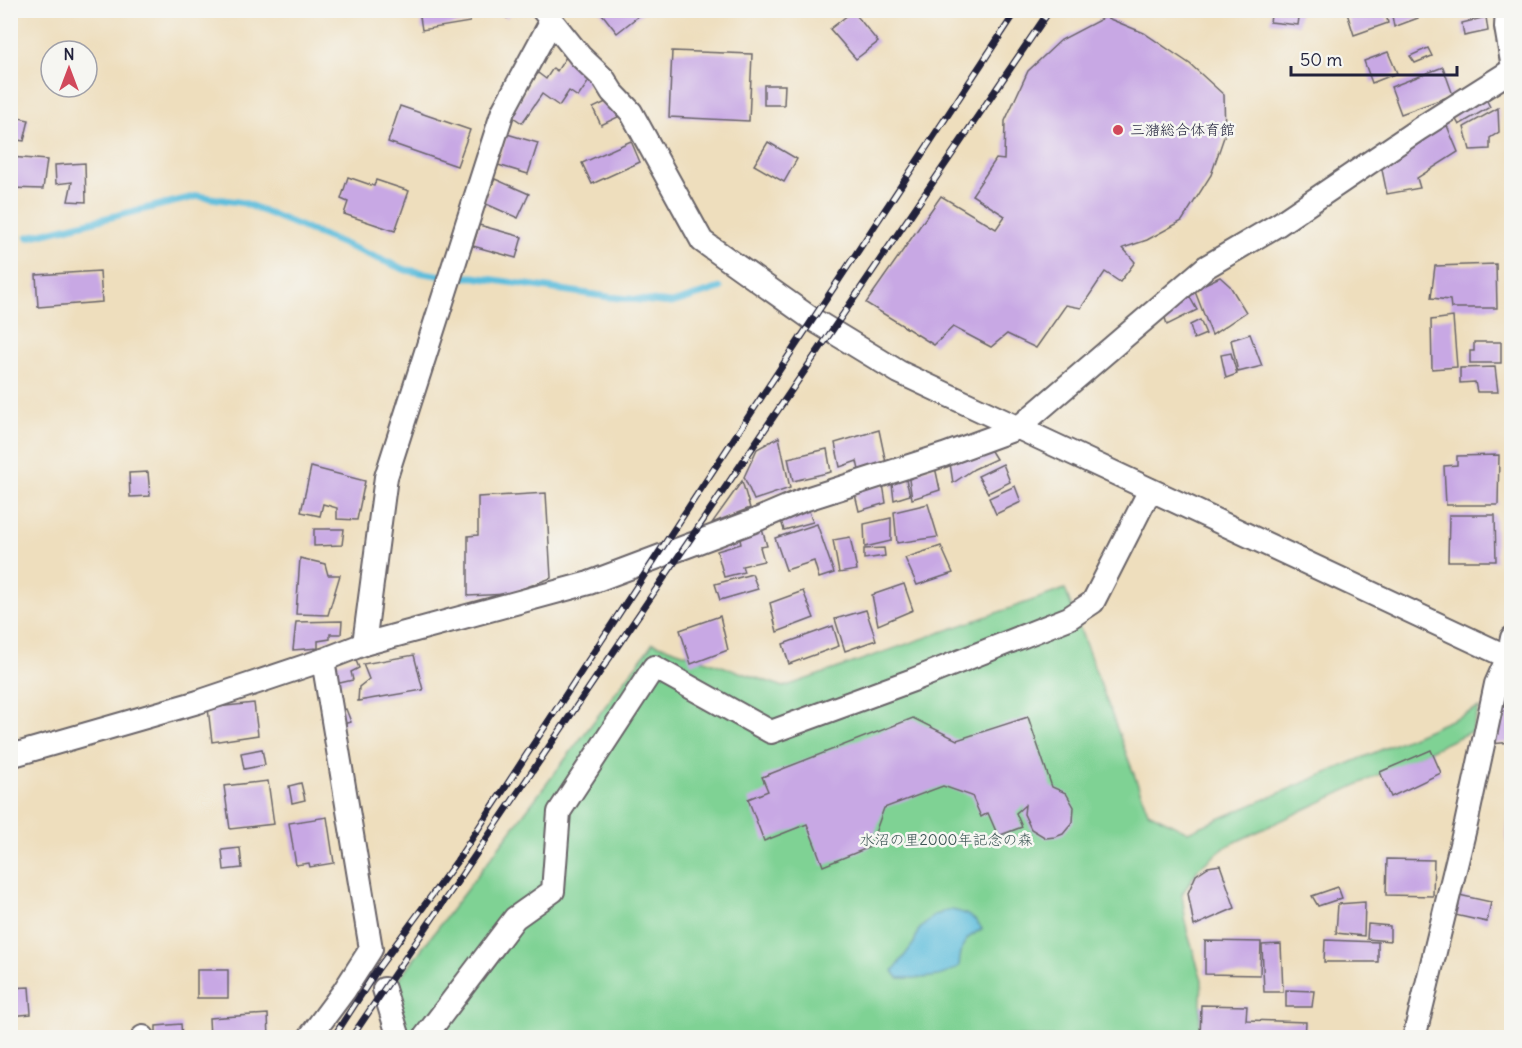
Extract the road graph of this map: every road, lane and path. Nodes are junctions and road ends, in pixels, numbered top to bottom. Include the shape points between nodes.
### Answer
1 (1507, 10) edge
2 (547, 16) edge
3 (1512, 62) edge
4 (1512, 70) edge
5 (1018, 428) junction
6 (1150, 490) junction
7 (364, 644) junction
8 (1510, 651) edge
9 (323, 660) junction
10 (10, 756) edge
11 (384, 989) dead end
12 (309, 1038) edge
13 (399, 1038) edge
14 (424, 1038) edge
15 (1414, 1038) edge

1 - 3 street
2 - 5 street via 631,112 702,241 832,333 899,372
2 - 7 street via 503,111 386,477
4 - 5 street via 1279,224 1206,267
5 - 6 street
5 - 7 street via 803,500 589,583
6 - 8 street
6 - 14 street via 1094,602 1069,618 771,732 654,667 559,812 553,891 515,918
7 - 9 street
8 - 15 street via 1496,684
9 - 10 street via 198,702
9 - 12 street via 371,949
11 - 13 street

